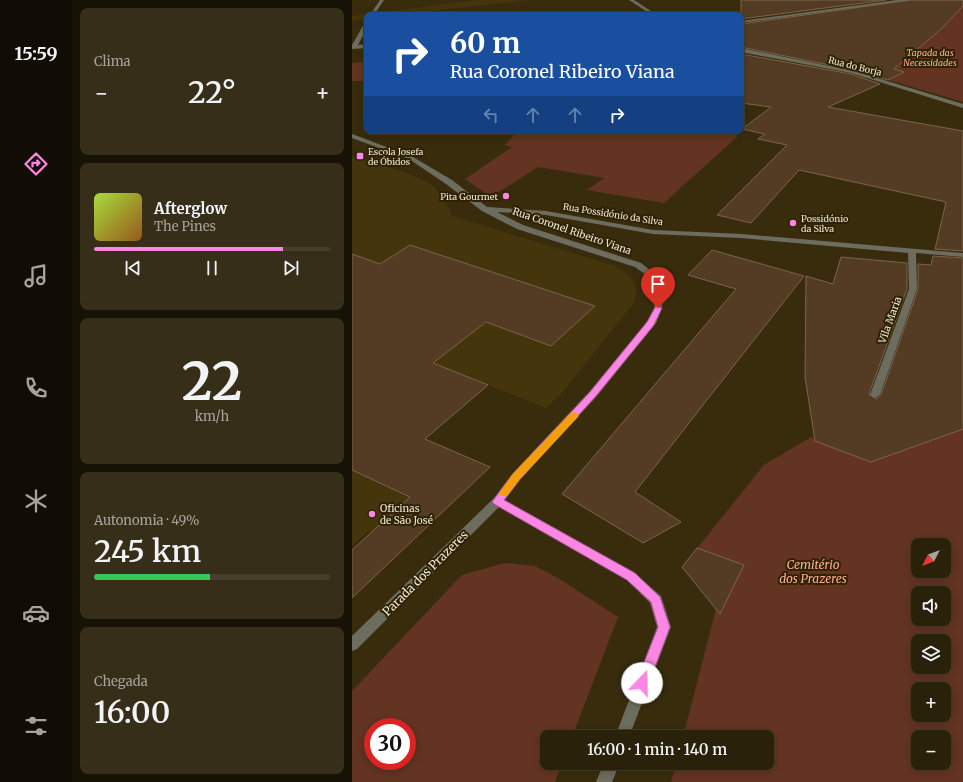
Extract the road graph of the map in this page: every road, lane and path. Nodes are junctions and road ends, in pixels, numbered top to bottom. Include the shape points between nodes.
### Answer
1 (382, 0) edge
2 (631, 0) edge
3 (908, 0) edge
4 (374, 12) edge
5 (650, 12) edge
6 (744, 22) edge
7 (364, 29) edge
8 (364, 46) edge
9 (353, 47) edge
10 (744, 51) edge
11 (963, 106) edge
12 (352, 136) edge
13 (485, 209) junction
14 (912, 251) junction
15 (963, 255) edge
16 (875, 395) dead end
17 (498, 502) junction
18 (352, 645) edge
19 (625, 730) edge
20 (609, 770) edge
21 (604, 782) edge

1 - 4 street
2 - 5 street
3 - 6 street
7 - 9 street
8 - 9 street
10 - 11 street, Rua do Borja via 852,72
12 - 13 street via 411,158 450,182
13 - 14 street, Rua Possidónio da Silva via 546,213 653,232 741,236
13 - 17 street, Rua Coronel Ribeiro Viana via 520,227 638,265 652,276 660,291 658,308 651,323 593,394 516,476
14 - 15 street, Rua Possidónio da Silva
14 - 16 street, Vila Maria via 913,289
17 - 18 street, Parada dos Prazeres
17 - 19 street via 631,577 656,600 664,627
20 - 21 street

